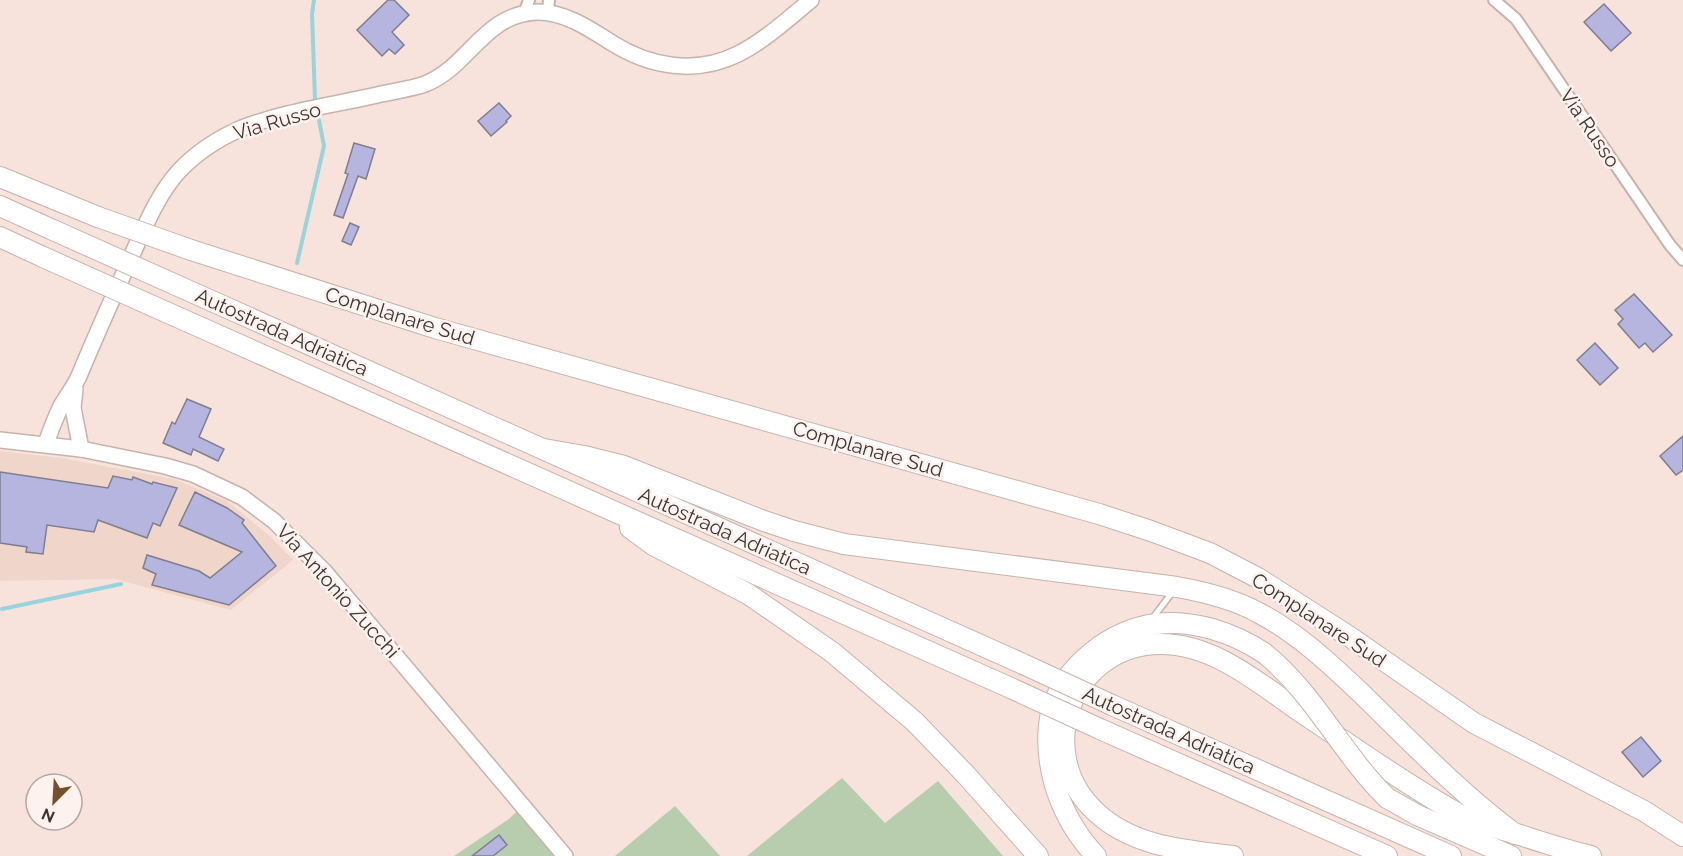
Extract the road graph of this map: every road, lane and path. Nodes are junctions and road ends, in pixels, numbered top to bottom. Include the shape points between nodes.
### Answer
1 (811, 0) edge
2 (1494, 0) edge
3 (548, 6) edge
4 (527, 7) edge
5 (0, 177) edge
6 (0, 206) edge
7 (0, 237) edge
8 (1683, 260) edge
9 (75, 383) junction
10 (0, 440) edge
11 (46, 444) junction
12 (81, 449) junction
13 (544, 449) junction
14 (610, 510) junction
15 (1177, 587) junction
16 (1147, 626) junction
17 (1515, 834) junction
18 (1683, 836) edge
19 (565, 856) edge
20 (1038, 856) edge
21 (1096, 856) edge
22 (1233, 856) edge
23 (1387, 856) edge
24 (1451, 856) edge
25 (1510, 856) edge
26 (1591, 856) edge

1 - 3 street via 739,54 716,63 674,66 633,56
2 - 8 street, Via Russo via 1516,19
3 - 4 street, Via Russo
4 - 9 street, Via Russo via 490,30 448,71 422,85 262,121 226,135 197,154 165,188
5 - 18 highway, Complanare Sud, bridge via 190,250 435,328 1099,514 1210,553 1298,602 1474,723 1644,811
6 - 13 highway, Autostrada Adriatica, bridge
7 - 14 highway, Autostrada Adriatica, bridge
9 - 11 street, Via Russo
9 - 12 street, Via Russo via 73,408
10 - 11 street, Via Antonio Zucchi
11 - 12 street, Via Antonio Zucchi
12 - 19 street, Via Antonio Zucchi via 193,474 242,497 274,521 325,572
13 - 15 highway via 624,466 774,524 844,544
13 - 24 highway, Autostrada Adriatica, bridge
14 - 20 highway via 653,545 748,594 832,652 915,722
14 - 23 highway, Autostrada Adriatica, bridge
15 - 16 lane
15 - 17 highway via 1243,605 1305,642 1468,796
16 - 21 highway via 1096,649 1075,669 1052,711 1048,739 1057,790 1077,833
16 - 25 highway, bridge via 1176,623 1216,630 1250,644 1279,665 1303,691 1387,798
17 - 22 highway via 1458,813 1208,654 1161,644 1110,657 1087,678 1070,704 1064,750 1074,785 1096,813 1142,841
17 - 26 highway

